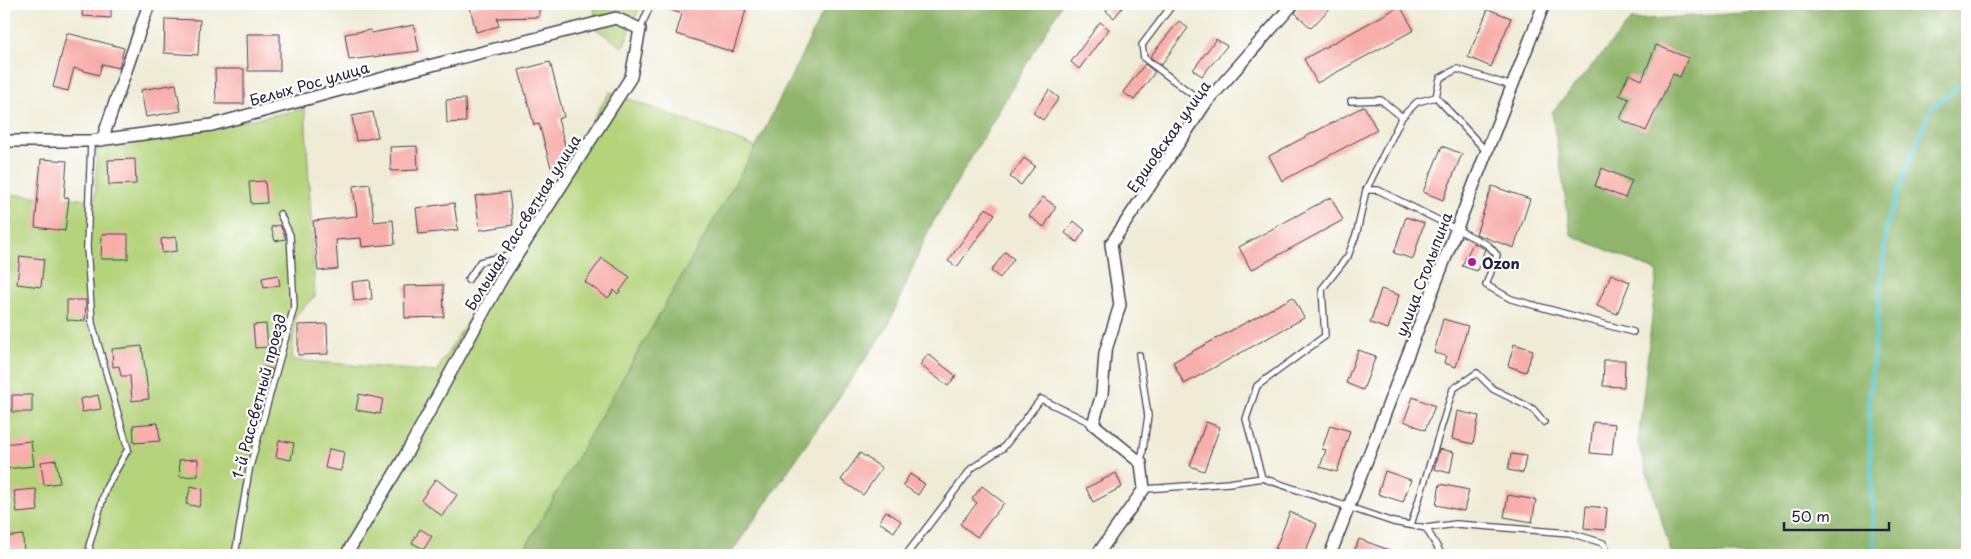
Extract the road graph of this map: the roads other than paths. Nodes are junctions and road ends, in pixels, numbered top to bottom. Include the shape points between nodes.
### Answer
1 (149, 4) edge
2 (650, 4) edge
3 (1173, 4) edge
4 (1293, 4) edge
5 (1544, 4) edge
6 (640, 29) junction
7 (1512, 86) junction
8 (1436, 97) junction
9 (1351, 101) dead end
10 (1205, 104) junction
11 (1402, 117) junction
12 (4, 140) edge
13 (96, 140) junction
14 (1487, 152) junction
15 (1366, 190) junction
16 (280, 214) dead end
17 (1456, 231) junction
18 (518, 252) junction
19 (468, 280) dead end
20 (1633, 332) dead end
21 (1138, 355) dead end
22 (1544, 422) dead end
23 (1093, 424) junction
24 (1141, 463) junction
25 (1262, 478) junction
26 (1144, 489) junction
27 (1348, 507) junction
28 (1411, 526) junction
29 (1426, 528) junction
30 (90, 555) edge
31 (235, 555) edge
32 (346, 555) edge
33 (906, 555) edge
34 (1097, 555) edge
35 (1330, 555) edge
36 (1442, 555) edge
37 (1610, 555) edge

1 - 13 street
2 - 6 lane
3 - 10 lane via 1142,45 1144,58
4 - 10 street, Ершовская улица
5 - 7 street, улица Столыпина
6 - 13 street, Белых Рос улица via 616,18 212,126
6 - 18 street, Большая Рассветная улица via 631,77
7 - 8 lane via 1457,69 1440,78
7 - 14 street, улица Столыпина
8 - 11 lane via 1417,102
8 - 14 lane
9 - 11 lane via 1381,100
10 - 23 street, Ершовская улица via 1111,244 1120,305 1105,353 1102,394
11 - 15 lane
12 - 13 street, Белых Рос улица
13 - 30 lane via 87,247 92,323 128,449 106,488 89,546
14 - 17 street, улица Столыпина
15 - 17 lane via 1378,190
15 - 25 lane via 1348,256 1322,289 1325,336 1257,386 1246,419
16 - 31 lane, 1-й Рассветный проезд via 290,235 294,307 249,470
17 - 20 lane via 1488,246 1497,255 1486,285 1511,299
17 - 27 street, улица Столыпина
18 - 19 lane via 480,262
18 - 32 street, Большая Рассветная улица
21 - 24 lane via 1148,416
22 - 28 lane via 1533,409 1493,389 1477,373 1453,389
23 - 24 street
23 - 33 lane via 1041,399 1003,448 972,468
24 - 26 street
25 - 26 lane
25 - 27 lane
26 - 34 street
27 - 28 lane
27 - 35 street, улица Столыпина
28 - 29 lane
29 - 36 lane
29 - 37 lane via 1456,524 1570,533 1603,543

